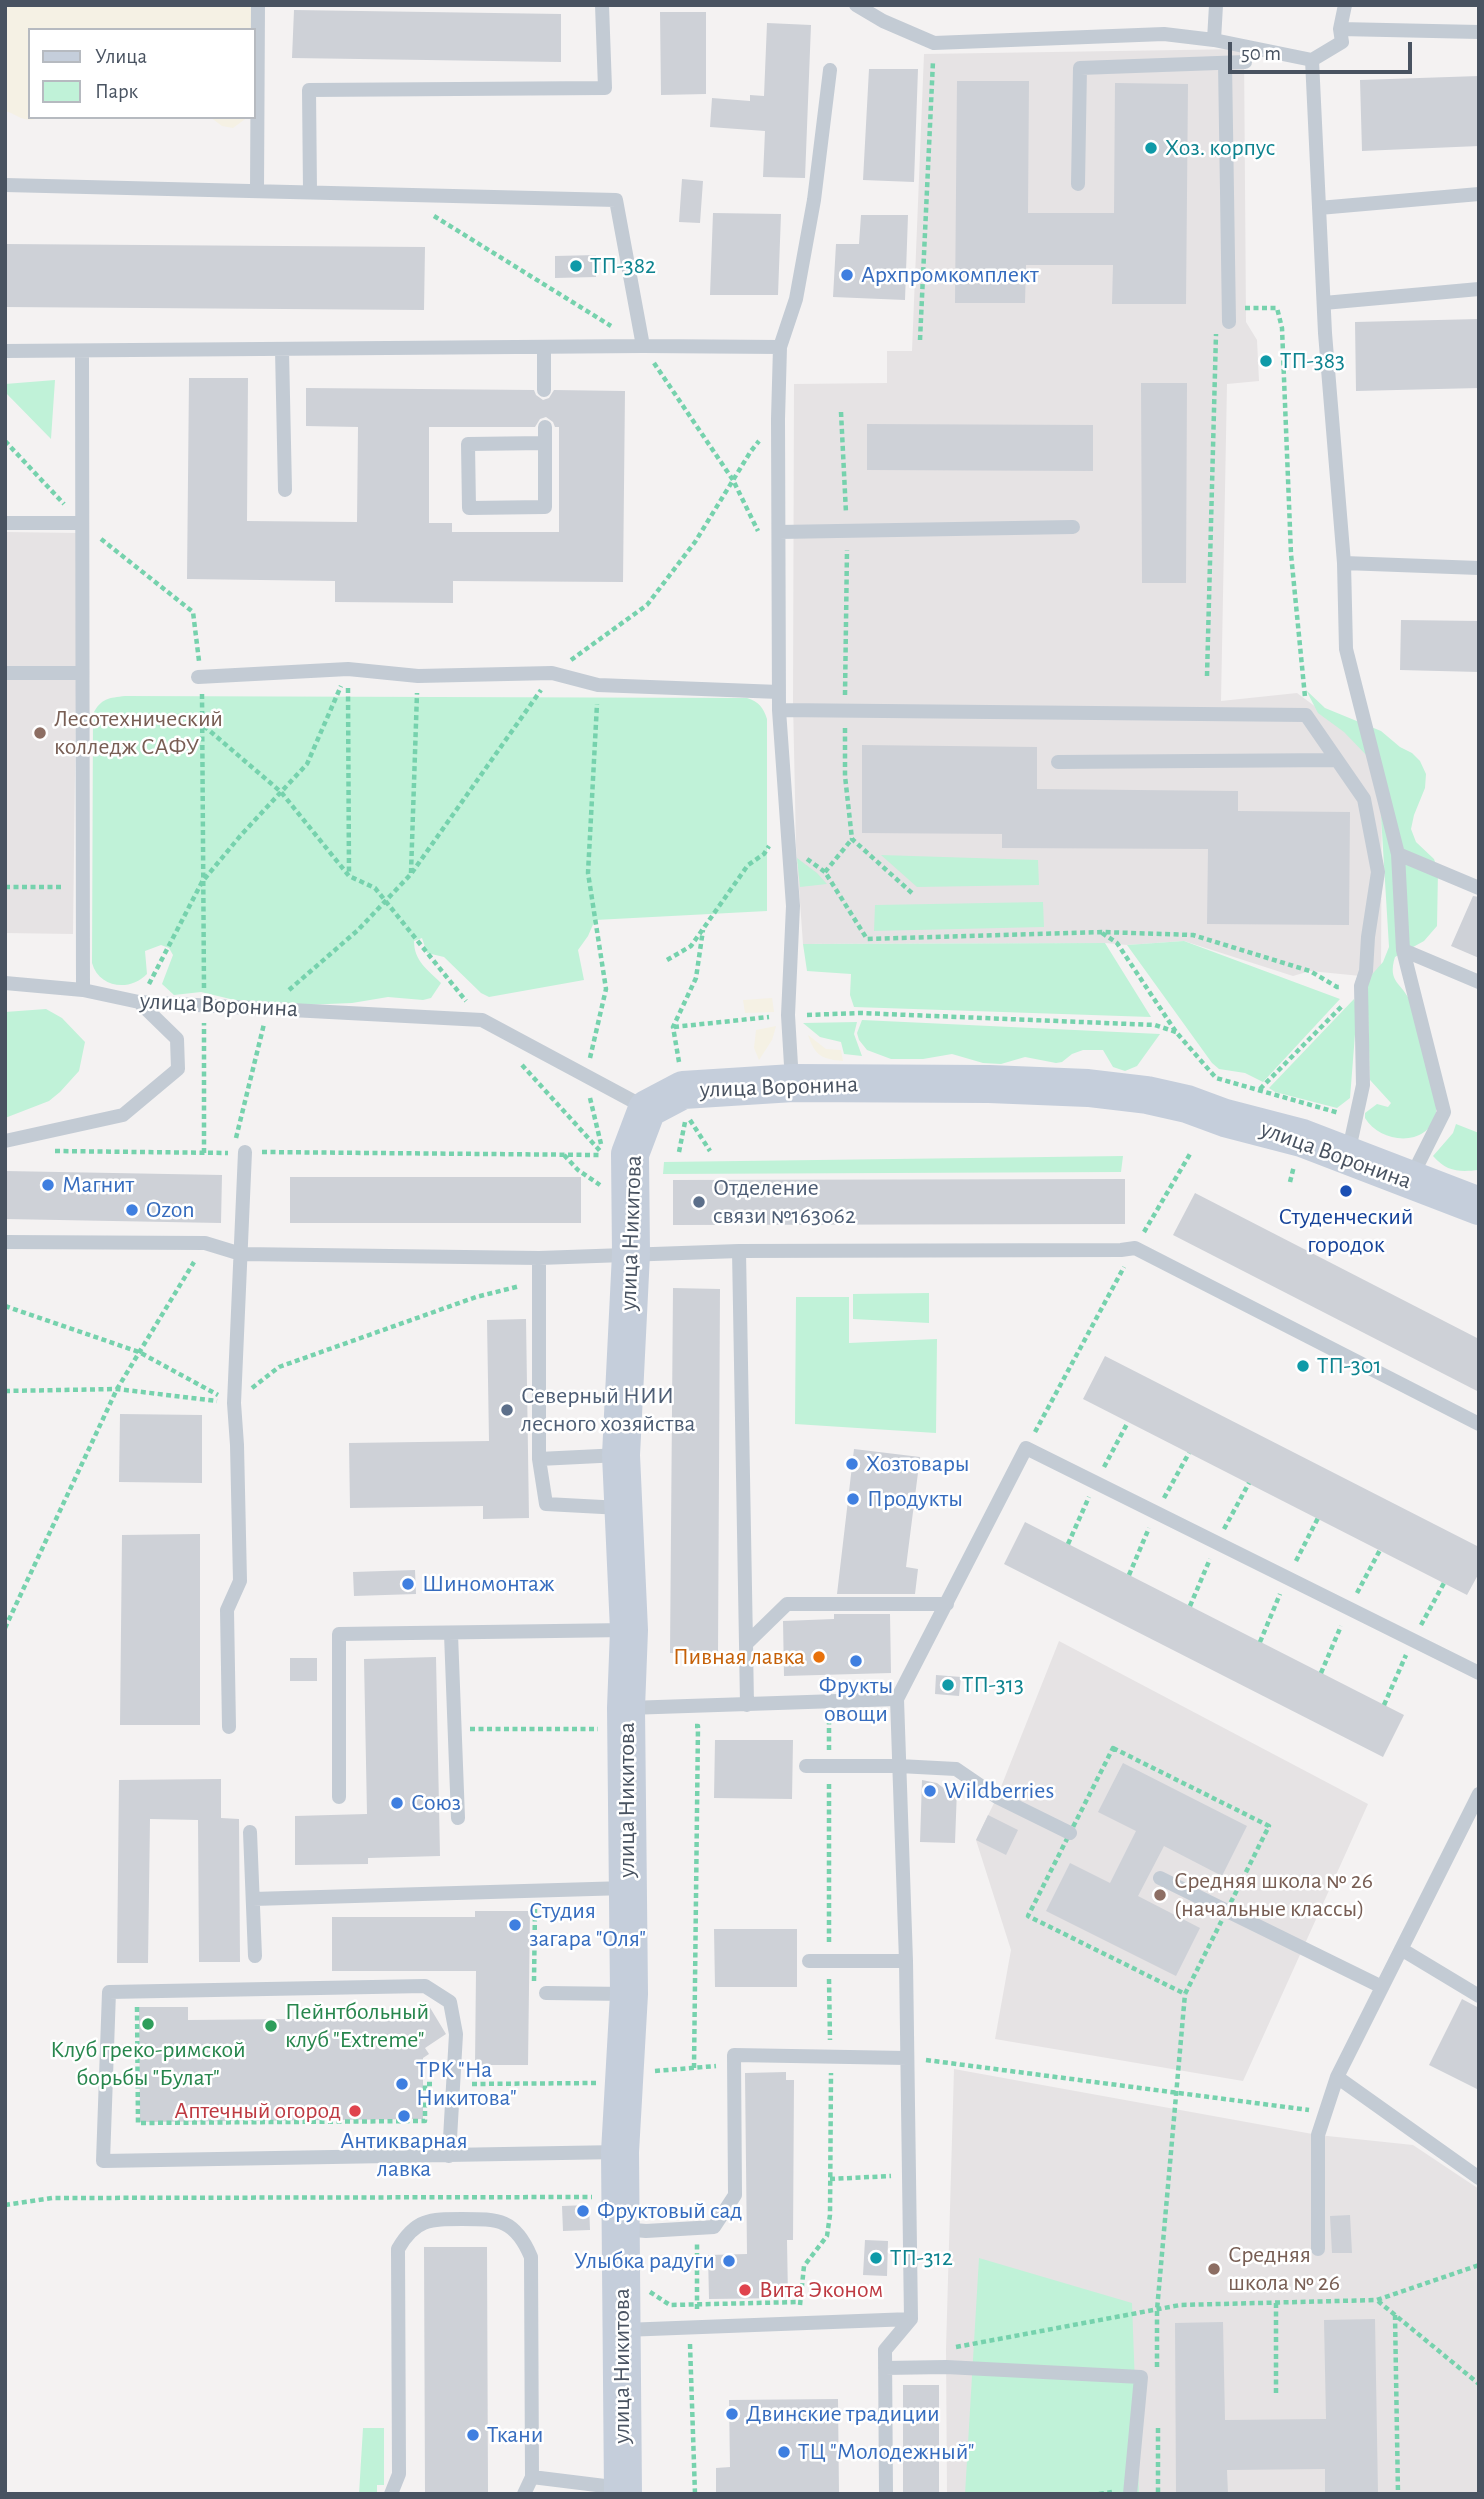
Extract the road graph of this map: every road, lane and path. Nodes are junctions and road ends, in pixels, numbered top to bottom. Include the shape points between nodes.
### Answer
1 (258, 5) edge
2 (602, 5) edge
3 (856, 5) edge
4 (884, 5) edge
5 (1216, 5) edge
6 (1345, 5) edge
7 (883, 21) junction
8 (1340, 29) junction
9 (1479, 32) edge
10 (1214, 40) junction
11 (934, 43) junction
12 (1312, 60) junction
13 (1245, 62) dead end
14 (1225, 63) junction
15 (830, 71) dead end
16 (5, 184) edge
17 (1078, 184) dead end
18 (257, 189) junction
19 (310, 191) junction
20 (1479, 194) edge
21 (1319, 208) junction
22 (1479, 289) edge
23 (1324, 303) junction
24 (1229, 315) junction
25 (920, 340) dead end
26 (643, 346) junction
27 (780, 347) junction
28 (544, 348) junction
29 (282, 350) junction
30 (5, 351) edge
31 (82, 352) junction
32 (544, 390) dead end
33 (778, 419) junction
34 (545, 427) dead end
35 (5, 441) edge
36 (545, 443) junction
37 (285, 490) dead end
38 (5, 523) edge
39 (82, 523) junction
40 (1073, 527) dead end
41 (779, 532) junction
42 (1344, 564) junction
43 (1479, 568) edge
44 (846, 640) dead end
45 (348, 669) junction
46 (5, 673) edge
47 (82, 673) junction
48 (552, 673) junction
49 (418, 676) junction
50 (1207, 676) dead end
51 (199, 677) junction
52 (598, 685) junction
53 (779, 692) junction
54 (779, 710) junction
55 (845, 710) junction
56 (1306, 715) junction
57 (203, 725) junction
58 (1337, 760) junction
59 (1058, 762) dead end
60 (281, 792) junction
61 (852, 839) junction
62 (797, 852) dead end
63 (1398, 854) junction
64 (748, 865) dead end
65 (825, 872) junction
66 (202, 882) junction
67 (5, 887) edge
68 (1479, 888) edge
69 (82, 889) junction
70 (913, 894) dead end
71 (703, 929) junction
72 (1102, 932) junction
73 (1403, 950) junction
74 (667, 960) dead end
75 (1479, 982) edge
76 (5, 984) edge
77 (1361, 986) junction
78 (83, 990) junction
79 (139, 1002) junction
80 (204, 1006) junction
81 (802, 1015) dead end
82 (778, 1016) dead end
83 (673, 1027) junction
84 (1176, 1032) junction
85 (681, 1068) dead end
86 (585, 1077) junction
87 (793, 1083) junction
88 (1260, 1089) junction
89 (647, 1108) junction
90 (1356, 1118) junction
91 (5, 1141) edge
92 (45, 1151) dead end
93 (710, 1151) dead end
94 (245, 1152) junction
95 (679, 1152) dead end
96 (204, 1153) junction
97 (563, 1154) junction
98 (611, 1154) dead end
99 (1190, 1154) dead end
100 (603, 1155) junction
101 (1348, 1156) junction
102 (1409, 1181) junction
103 (605, 1188) dead end
104 (1479, 1206) edge
105 (5, 1242) edge
106 (205, 1243) junction
107 (1135, 1248) junction
108 (738, 1251) junction
109 (242, 1254) junction
110 (631, 1254) junction
111 (539, 1258) junction
112 (538, 1282) junction
113 (5, 1306) edge
114 (139, 1352) junction
115 (117, 1390) junction
116 (5, 1391) edge
117 (234, 1403) junction
118 (1479, 1424) edge
119 (1026, 1448) junction
120 (621, 1455) junction
121 (539, 1459) junction
122 (622, 1508) junction
123 (947, 1604) junction
124 (5, 1628) edge
125 (629, 1630) junction
126 (451, 1634) junction
127 (746, 1644) junction
128 (1479, 1673) edge
129 (897, 1699) junction
130 (829, 1702) junction
131 (747, 1705) junction
132 (613, 1719) junction
133 (698, 1726) dead end
134 (229, 1727) dead end
135 (455, 1729) junction
136 (806, 1766) dead end
137 (829, 1766) junction
138 (899, 1766) junction
139 (1479, 1794) edge
140 (339, 1797) dead end
141 (458, 1818) dead end
142 (250, 1832) dead end
143 (1070, 1833) dead end
144 (1160, 1878) dead end
145 (627, 1887) junction
146 (506, 1891) junction
147 (253, 1899) junction
148 (1401, 1949) junction
149 (255, 1956) dead end
150 (809, 1961) dead end
151 (829, 1961) junction
152 (906, 1961) junction
153 (1382, 1987) junction
154 (137, 1991) junction
155 (546, 1993) joint
156 (629, 1994) junction
157 (1185, 1994) dead end
158 (1479, 1996) edge
159 (831, 2057) junction
160 (907, 2058) junction
161 (734, 2064) junction
162 (694, 2068) junction
163 (645, 2072) dead end
164 (1337, 2077) junction
165 (600, 2083) dead end
166 (452, 2084) junction
167 (1176, 2092) junction
168 (1326, 2112) junction
169 (621, 2152) junction
170 (449, 2156) junction
171 (1477, 2173) edge
172 (909, 2175) junction
173 (830, 2179) junction
174 (600, 2197) dead end
175 (5, 2205) edge
176 (621, 2229) junction
177 (697, 2235) dead end
178 (1318, 2249) dead end
179 (1479, 2265) edge
180 (647, 2290) dead end
181 (1377, 2300) junction
182 (800, 2302) junction
183 (1276, 2303) junction
184 (698, 2304) junction
185 (1157, 2310) junction
186 (1395, 2315) junction
187 (911, 2319) junction
188 (800, 2323) junction
189 (689, 2328) junction
190 (622, 2330) junction
191 (946, 2349) dead end
192 (885, 2368) junction
193 (1479, 2384) edge
194 (1276, 2396) dead end
195 (532, 2477) junction
196 (623, 2491) edge
197 (391, 2494) edge
198 (524, 2494) edge
199 (695, 2494) edge
200 (886, 2494) edge
201 (1130, 2494) edge
202 (1398, 2494) edge

1 - 18 lane
2 - 19 lane via 605,88 309,90
3 - 7 lane
4 - 7 lane
5 - 10 lane
6 - 8 lane
7 - 11 lane
8 - 9 lane
8 - 12 lane via 1342,42
10 - 11 lane via 1164,34
10 - 12 lane
11 - 25 path
12 - 21 lane
13 - 14 lane
14 - 17 lane via 1080,68
14 - 24 lane
15 - 27 lane via 814,201 796,299
16 - 18 lane
18 - 19 lane
19 - 26 lane via 616,200
20 - 21 lane
21 - 23 lane
22 - 23 lane
23 - 42 lane
24 - 50 path via 1215,307
24 - 56 path via 1277,308 1282,328 1291,554
26 - 27 lane
26 - 28 lane
27 - 33 lane
28 - 29 lane
28 - 32 lane
29 - 31 lane
29 - 37 lane
30 - 31 lane
31 - 39 lane
33 - 41 lane
33 - 48 path via 751,451 695,542 647,605
34 - 36 lane
35 - 39 path
36 - 36 lane via 545,507 469,508 468,444
38 - 39 lane
39 - 47 lane
39 - 51 path via 193,612
40 - 41 lane
41 - 53 lane
42 - 43 lane
42 - 63 lane via 1346,649
44 - 55 path
45 - 49 lane
45 - 51 lane
45 - 60 path via 307,764
45 - 60 path via 349,876
46 - 47 lane
47 - 69 lane
48 - 49 lane
48 - 49 path via 411,874
48 - 52 lane
51 - 57 path
52 - 53 lane
52 - 86 path via 588,873 607,989
53 - 54 lane
54 - 55 lane
54 - 87 lane via 793,906 788,1015
55 - 56 lane
55 - 61 path via 845,776
56 - 58 lane
57 - 60 path
57 - 66 path
58 - 59 lane
58 - 77 lane via 1364,799 1378,872
60 - 66 path
61 - 65 path
61 - 70 path
62 - 65 path
63 - 68 lane
63 - 73 lane
64 - 71 path
65 - 72 path via 867,939
66 - 79 path
66 - 80 path
67 - 69 path
69 - 78 lane
71 - 74 path via 691,946
71 - 83 path via 696,978
72 - 77 path via 1193,935 1310,971 1337,987
72 - 84 path via 1117,943
73 - 75 lane
73 - 102 lane via 1444,1112
76 - 78 lane, улица Воронина
77 - 88 path
77 - 90 lane via 1363,1085
78 - 79 lane, улица Воронина
79 - 80 lane, улица Воронина
79 - 91 lane via 177,1039 178,1069 123,1115
80 - 86 lane, улица Воронина via 482,1020
80 - 96 path
81 - 84 path via 860,1013 1155,1025
82 - 83 path
83 - 85 path
84 - 88 path via 1216,1078
86 - 89 lane, улица Воронина
86 - 100 path
87 - 89 street, улица Воронина via 683,1090
87 - 101 street, улица Воронина via 1001,1085 1147,1095 1302,1138
88 - 90 path
89 - 110 street, улица Никитова via 630,1154
90 - 101 lane
92 - 96 path
93 - 95 path via 686,1114
94 - 96 path
94 - 97 path
94 - 109 lane
97 - 100 path
97 - 103 path
98 - 100 path
99 - 107 path
101 - 102 street, улица Воронина
102 - 104 street, улица Воронина
105 - 106 lane
106 - 109 lane
106 - 114 path
107 - 108 lane
107 - 118 lane
107 - 119 path
108 - 110 lane
108 - 127 lane
109 - 111 lane
109 - 117 lane
110 - 111 lane
110 - 120 street, улица Никитова
111 - 112 lane
112 - 117 path via 475,1297 279,1367
112 - 121 lane
113 - 114 path
114 - 115 path
114 - 117 path
115 - 116 path
115 - 117 path
115 - 124 path
117 - 134 lane via 240,1581 227,1610
119 - 123 lane
119 - 128 lane
120 - 121 lane
120 - 122 street, улица Никитова
121 - 122 lane via 546,1504
122 - 125 street, улица Никитова
123 - 127 lane via 787,1604
123 - 129 lane
125 - 126 lane
125 - 132 street, улица Никитова
126 - 135 lane
126 - 140 lane via 339,1634
127 - 131 lane
129 - 130 lane
129 - 138 lane
130 - 131 lane
130 - 137 path
131 - 132 lane
132 - 135 path
132 - 145 street, улица Никитова
133 - 162 path
135 - 141 lane
136 - 137 lane
137 - 138 lane
137 - 151 path
138 - 143 lane via 956,1769 996,1797
138 - 152 lane
139 - 148 lane
142 - 147 lane
144 - 153 lane
145 - 146 lane
145 - 156 street, улица Никитова
146 - 147 lane
146 - 155 path via 507,1906 535,1905 534,1994
147 - 149 lane
148 - 153 lane
148 - 158 lane
150 - 151 lane
151 - 152 lane
151 - 159 path
152 - 160 lane
153 - 164 lane
154 - 166 lane via 425,1986 450,2002 456,2034
154 - 166 path via 138,2123 425,2121 425,2084
154 - 170 lane via 108,1992 103,2161
155 - 156 lane
156 - 169 street, улица Никитова
157 - 167 path
159 - 160 lane
159 - 161 lane via 734,2055
159 - 173 path
160 - 167 path
160 - 172 lane
161 - 162 path
161 - 176 lane via 735,2194 714,2227
162 - 163 path
164 - 168 lane
164 - 171 lane
165 - 166 path
166 - 170 lane
167 - 168 path
167 - 185 path
168 - 178 lane via 1318,2135
169 - 170 lane
169 - 176 street, улица Никитова
172 - 173 path
172 - 187 lane
173 - 182 path via 827,2236 804,2266
174 - 175 path via 52,2198
176 - 190 street, улица Никитова
177 - 184 path
179 - 181 path
180 - 184 path via 670,2305
181 - 183 path
181 - 186 path
182 - 184 path
182 - 188 path
183 - 185 path via 1180,2305
183 - 194 path
184 - 189 path
185 - 191 path
186 - 193 path
186 - 202 path
187 - 188 lane
187 - 192 lane via 885,2350
188 - 189 lane
189 - 190 lane
189 - 199 path
190 - 196 street, улица Никитова
192 - 200 lane
192 - 201 lane via 1141,2377
195 - 196 lane
195 - 197 lane via 531,2257 526,2244 517,2232 494,2218 430,2219 411,2232 398,2249 399,2474
195 - 198 lane

